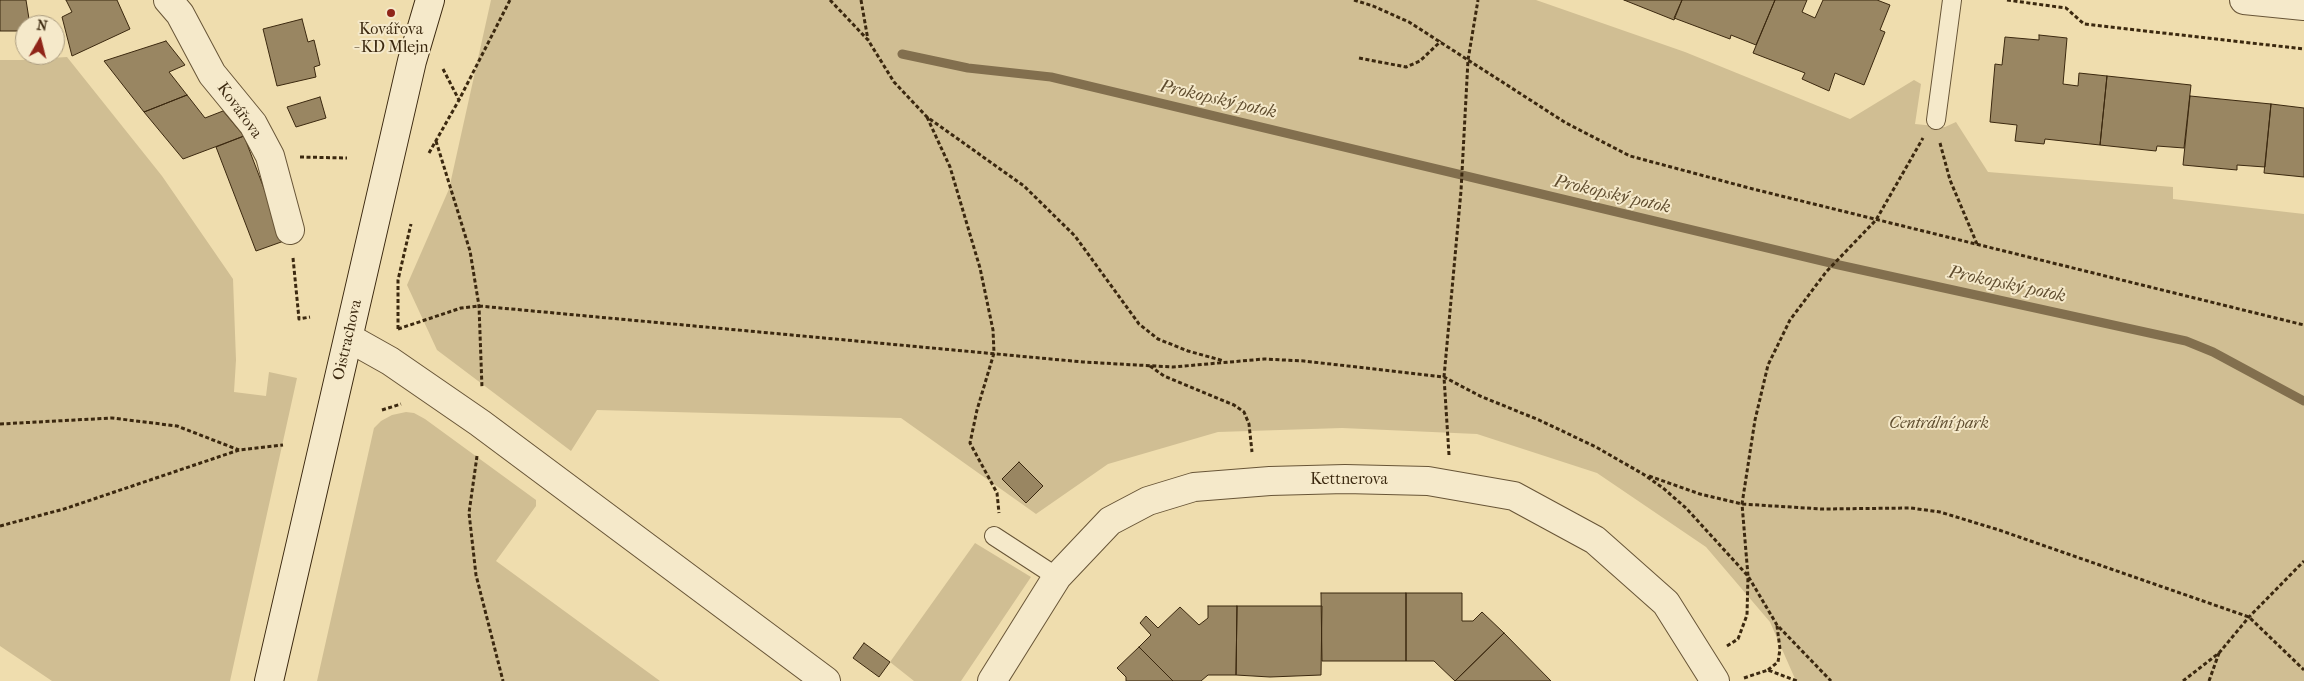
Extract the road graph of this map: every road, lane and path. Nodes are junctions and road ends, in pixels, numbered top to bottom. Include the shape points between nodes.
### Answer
1 (168, 0) edge
2 (430, 0) edge
3 (510, 0) edge
4 (830, 0) edge
5 (862, 0) edge
6 (1354, 0) edge
7 (1478, 0) edge
8 (1952, 0) edge
9 (2007, 0) edge
10 (2244, 0) edge
11 (2304, 6) edge
12 (868, 40) junction
13 (1441, 41) junction
14 (2304, 49) edge
15 (1359, 58) dead end
16 (1468, 60) junction
17 (443, 69) dead end
18 (459, 100) junction
19 (927, 117) junction
20 (1936, 120) junction
21 (436, 141) junction
22 (429, 153) dead end
23 (305, 157) dead end
24 (347, 158) dead end
25 (1876, 220) junction
26 (411, 224) dead end
27 (290, 230) joint
28 (1977, 245) junction
29 (479, 306) junction
30 (310, 317) dead end
31 (2304, 325) edge
32 (398, 329) junction
33 (349, 338) junction
34 (994, 354) junction
35 (390, 361) junction
36 (1228, 362) junction
37 (1150, 366) junction
38 (1444, 377) junction
39 (480, 423) junction
40 (0, 424) edge
41 (283, 445) dead end
42 (239, 450) junction
43 (1643, 474) junction
44 (1254, 482) junction
45 (1448, 485) junction
46 (1742, 504) junction
47 (0, 526) edge
48 (994, 536) joint
49 (2304, 561) edge
50 (1748, 576) junction
51 (1057, 577) junction
52 (2249, 617) junction
53 (1777, 626) junction
54 (2219, 653) junction
55 (1768, 670) junction
56 (2304, 670) edge
57 (1709, 671) edge
58 (822, 678) edge
59 (270, 681) edge
60 (503, 681) edge
61 (992, 681) edge
62 (1736, 681) edge
63 (1797, 681) edge
64 (1831, 681) edge
65 (2183, 681) edge
66 (2209, 681) edge

1 - 27 street, Kovářova via 180,14 212,74 252,124 270,156
2 - 33 street, Oistrachova via 412,61
3 - 18 path
4 - 12 path
5 - 12 path
6 - 13 path via 1409,22
7 - 16 path
8 - 20 lane
9 - 14 path via 2066,8 2084,24
10 - 11 street
12 - 19 path via 894,82
13 - 15 path via 1420,61 1406,66
13 - 16 path
16 - 25 path via 1566,123 1630,156
16 - 38 path via 1461,192
17 - 18 path
18 - 21 path
19 - 34 path via 950,167 977,259 993,330
19 - 36 path via 1024,186 1049,209 1075,236 1139,324 1158,339
20 - 25 path
20 - 28 path via 1950,180
21 - 22 path
21 - 29 path via 470,251
23 - 24 path
25 - 28 path
25 - 46 path via 1826,272 1790,320 1768,365 1755,420
26 - 32 path via 398,280
27 - 30 path via 299,319
28 - 31 path
29 - 32 path via 461,308
29 - 34 path
29 - 39 path
32 - 35 path
33 - 35 street
33 - 59 street, Oistrachova
34 - 37 path
34 - 48 path via 970,443 997,494 1000,521
35 - 39 street
36 - 37 path
36 - 38 path via 1304,360
37 - 44 path via 1164,376 1244,412 1249,424
38 - 43 path via 1539,420
38 - 45 path via 1449,444
39 - 58 street
39 - 60 path via 468,513 476,575
40 - 42 path via 112,418 177,426
41 - 42 path
42 - 47 path via 64,509
43 - 46 path via 1700,494
43 - 50 path via 1686,508
44 - 45 street, Kettnerova via 1345,479 1428,481
44 - 51 street, Kettnerova via 1194,487 1148,501 1110,521
45 - 57 street, Kettnerova via 1514,496 1595,540 1666,603
46 - 50 path
46 - 52 path via 1822,509 1911,508 1940,512
48 - 51 lane
49 - 52 path
50 - 53 path
50 - 57 path via 1747,616 1738,639
51 - 61 street, Kettnerova
52 - 54 path
52 - 56 path
53 - 55 path via 1778,662
53 - 64 path
54 - 65 path
54 - 66 path
55 - 62 path
55 - 63 path

